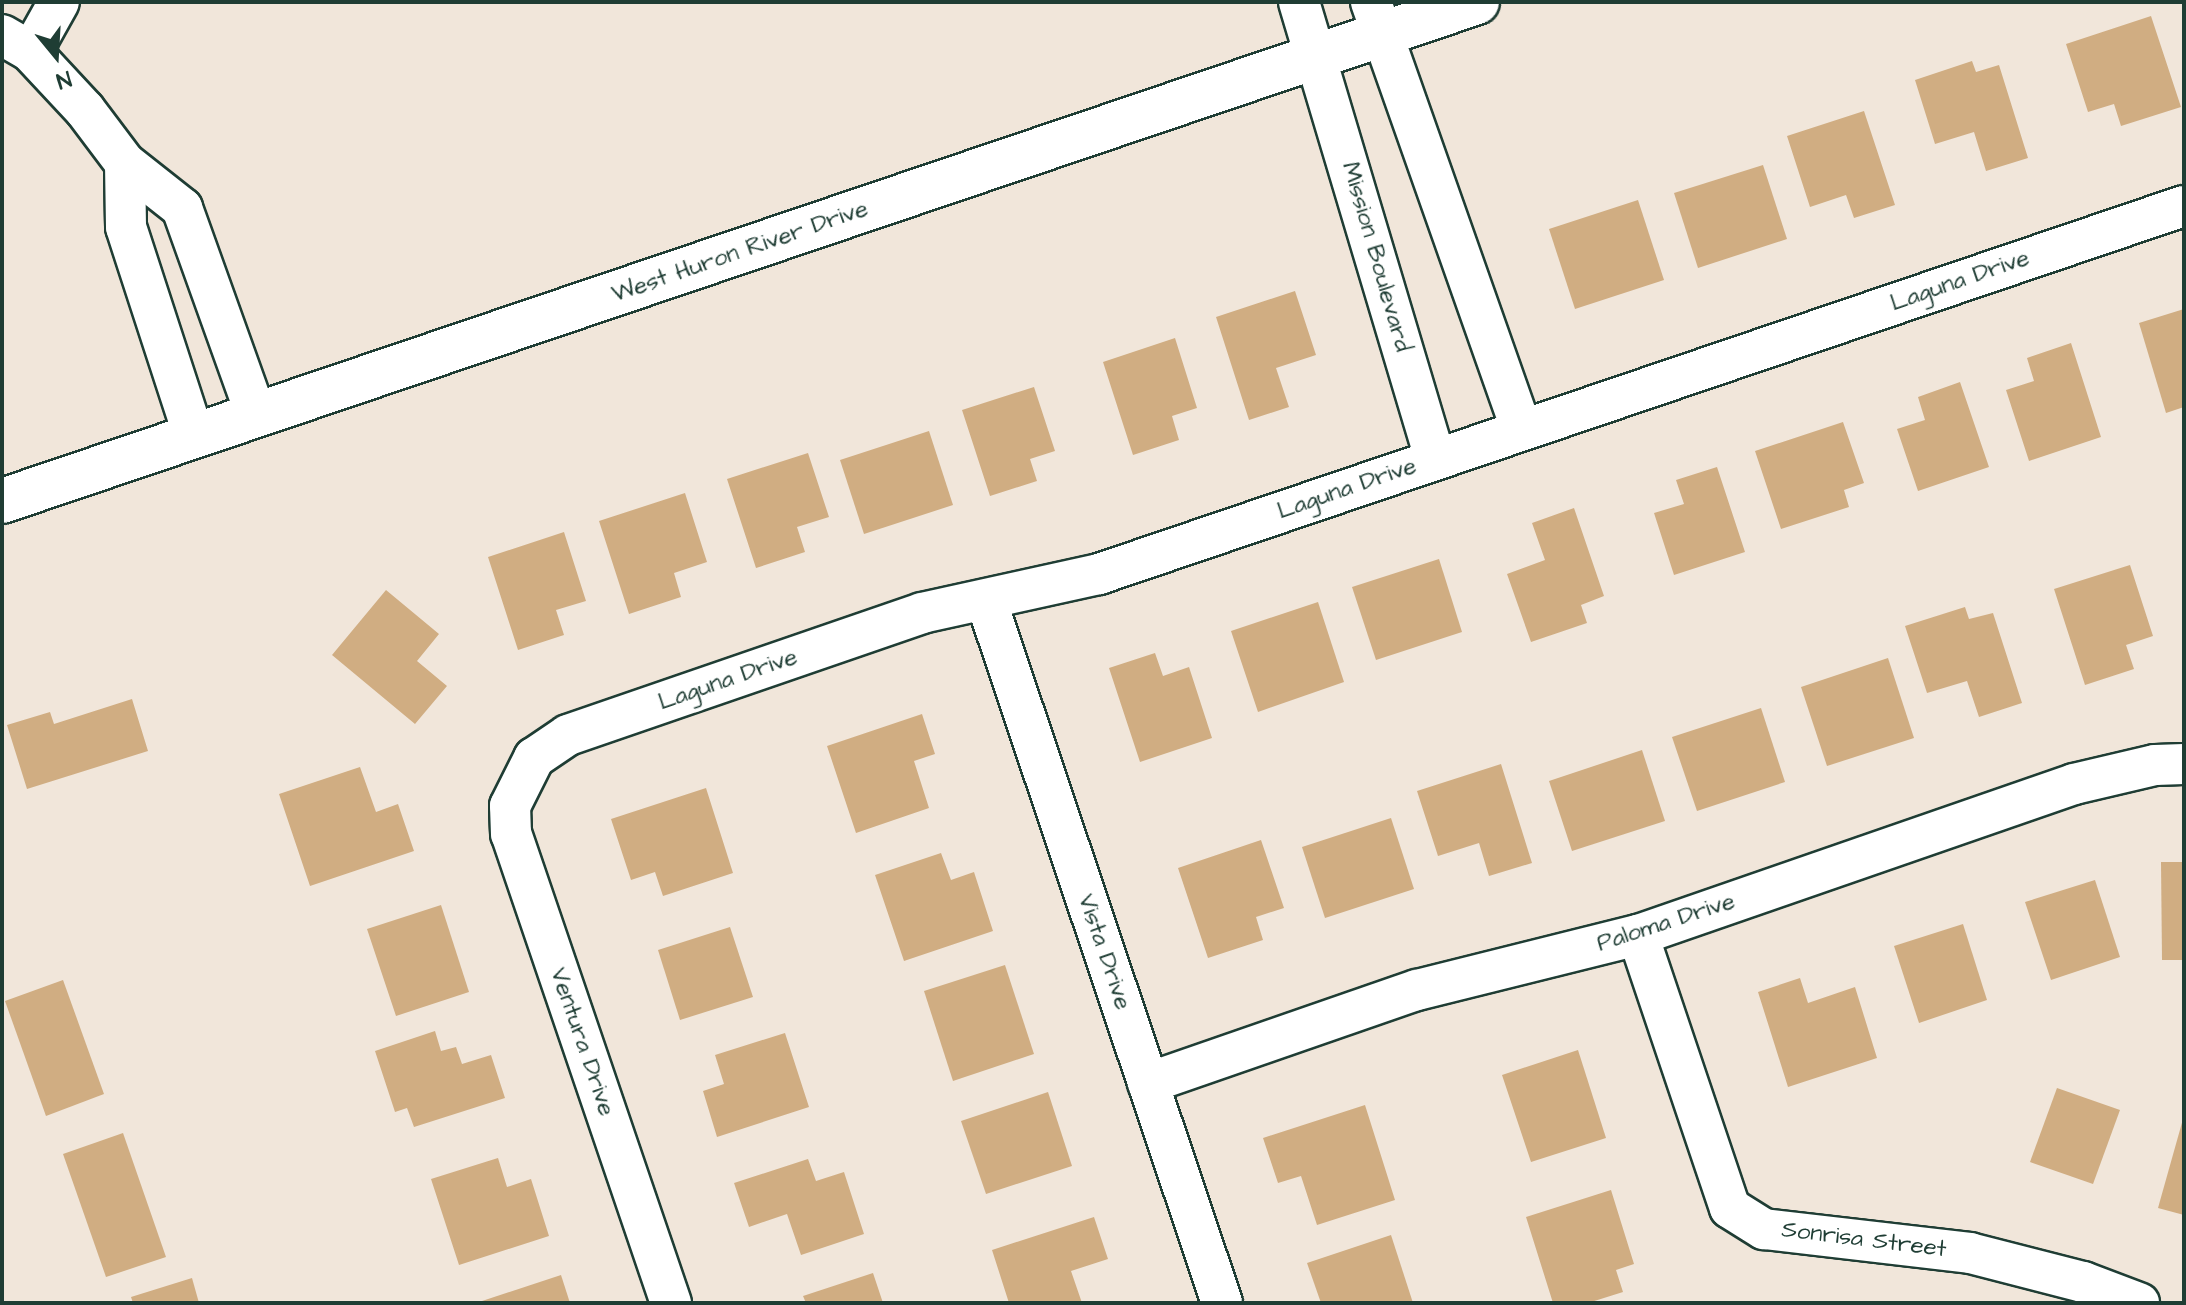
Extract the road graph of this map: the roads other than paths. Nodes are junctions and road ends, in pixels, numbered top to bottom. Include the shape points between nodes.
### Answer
1 (59, 2) edge
2 (1299, 2) edge
3 (1477, 2) edge
4 (1378, 18) edge
5 (16, 44) edge
6 (1316, 55) junction
7 (125, 163) junction
8 (2184, 206) edge
9 (256, 415) junction
10 (1522, 430) junction
11 (194, 436) junction
12 (1435, 459) junction
13 (2, 501) edge
14 (986, 600) junction
15 (2184, 764) edge
16 (520, 780) joint
17 (1638, 935) junction
18 (1148, 1083) junction
19 (671, 1303) edge
20 (1222, 1303) edge
21 (2139, 1303) edge

1 - 5 street
2 - 6 street, Mission Boulevard
3 - 4 main road, West Huron River Drive
4 - 6 main road, West Huron River Drive
4 - 10 street
5 - 7 street via 85,110
6 - 9 main road, West Huron River Drive
6 - 12 street, Mission Boulevard
7 - 9 street via 182,208
7 - 11 street via 126,227
8 - 10 street, Laguna Drive
9 - 11 main road, West Huron River Drive
10 - 12 street, Laguna Drive
11 - 13 main road, West Huron River Drive
12 - 14 street, Laguna Drive via 1099,574
14 - 16 street, Laguna Drive via 922,613 568,735 534,758
14 - 18 street, Vista Drive
15 - 17 street, Paloma Drive via 2155,765 2074,784
16 - 19 street, Ventura Drive via 510,806 511,834
17 - 18 street, Paloma Drive via 1417,990
17 - 21 street, Sonrisa Street via 1730,1208 1764,1229 1970,1253 2083,1282
18 - 20 street, Vista Drive

